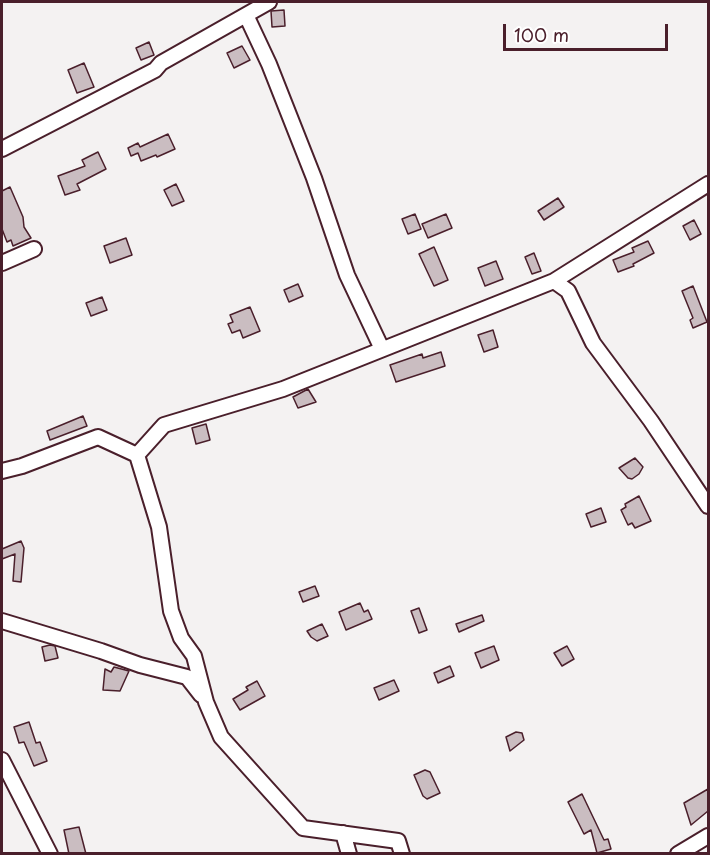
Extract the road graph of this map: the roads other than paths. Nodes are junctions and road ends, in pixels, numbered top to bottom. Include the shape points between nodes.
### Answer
1 (269, 2) edge
2 (246, 15) junction
3 (2, 148) edge
4 (708, 184) edge
5 (34, 249) dead end
6 (2, 263) edge
7 (554, 281) junction
8 (382, 349) junction
9 (137, 455) junction
10 (2, 471) edge
11 (708, 506) edge
12 (2, 621) edge
13 (206, 702) junction
14 (2, 760) edge
15 (343, 833) junction
16 (708, 836) edge
17 (47, 853) edge
18 (678, 853) edge
19 (349, 854) edge
20 (402, 854) edge
21 (672, 854) edge

1 - 2 street
2 - 3 street via 155,70
2 - 8 street via 314,178 347,275
4 - 7 street
5 - 6 street
7 - 8 street
7 - 11 street via 568,291 592,343
8 - 9 street via 283,389 164,425
9 - 10 street via 98,437
9 - 13 street via 159,527 171,611 181,638 194,657
12 - 13 street via 187,677
13 - 15 street via 221,736 303,828
14 - 17 street
15 - 19 street
15 - 20 street via 398,841
16 - 18 street
18 - 21 street

